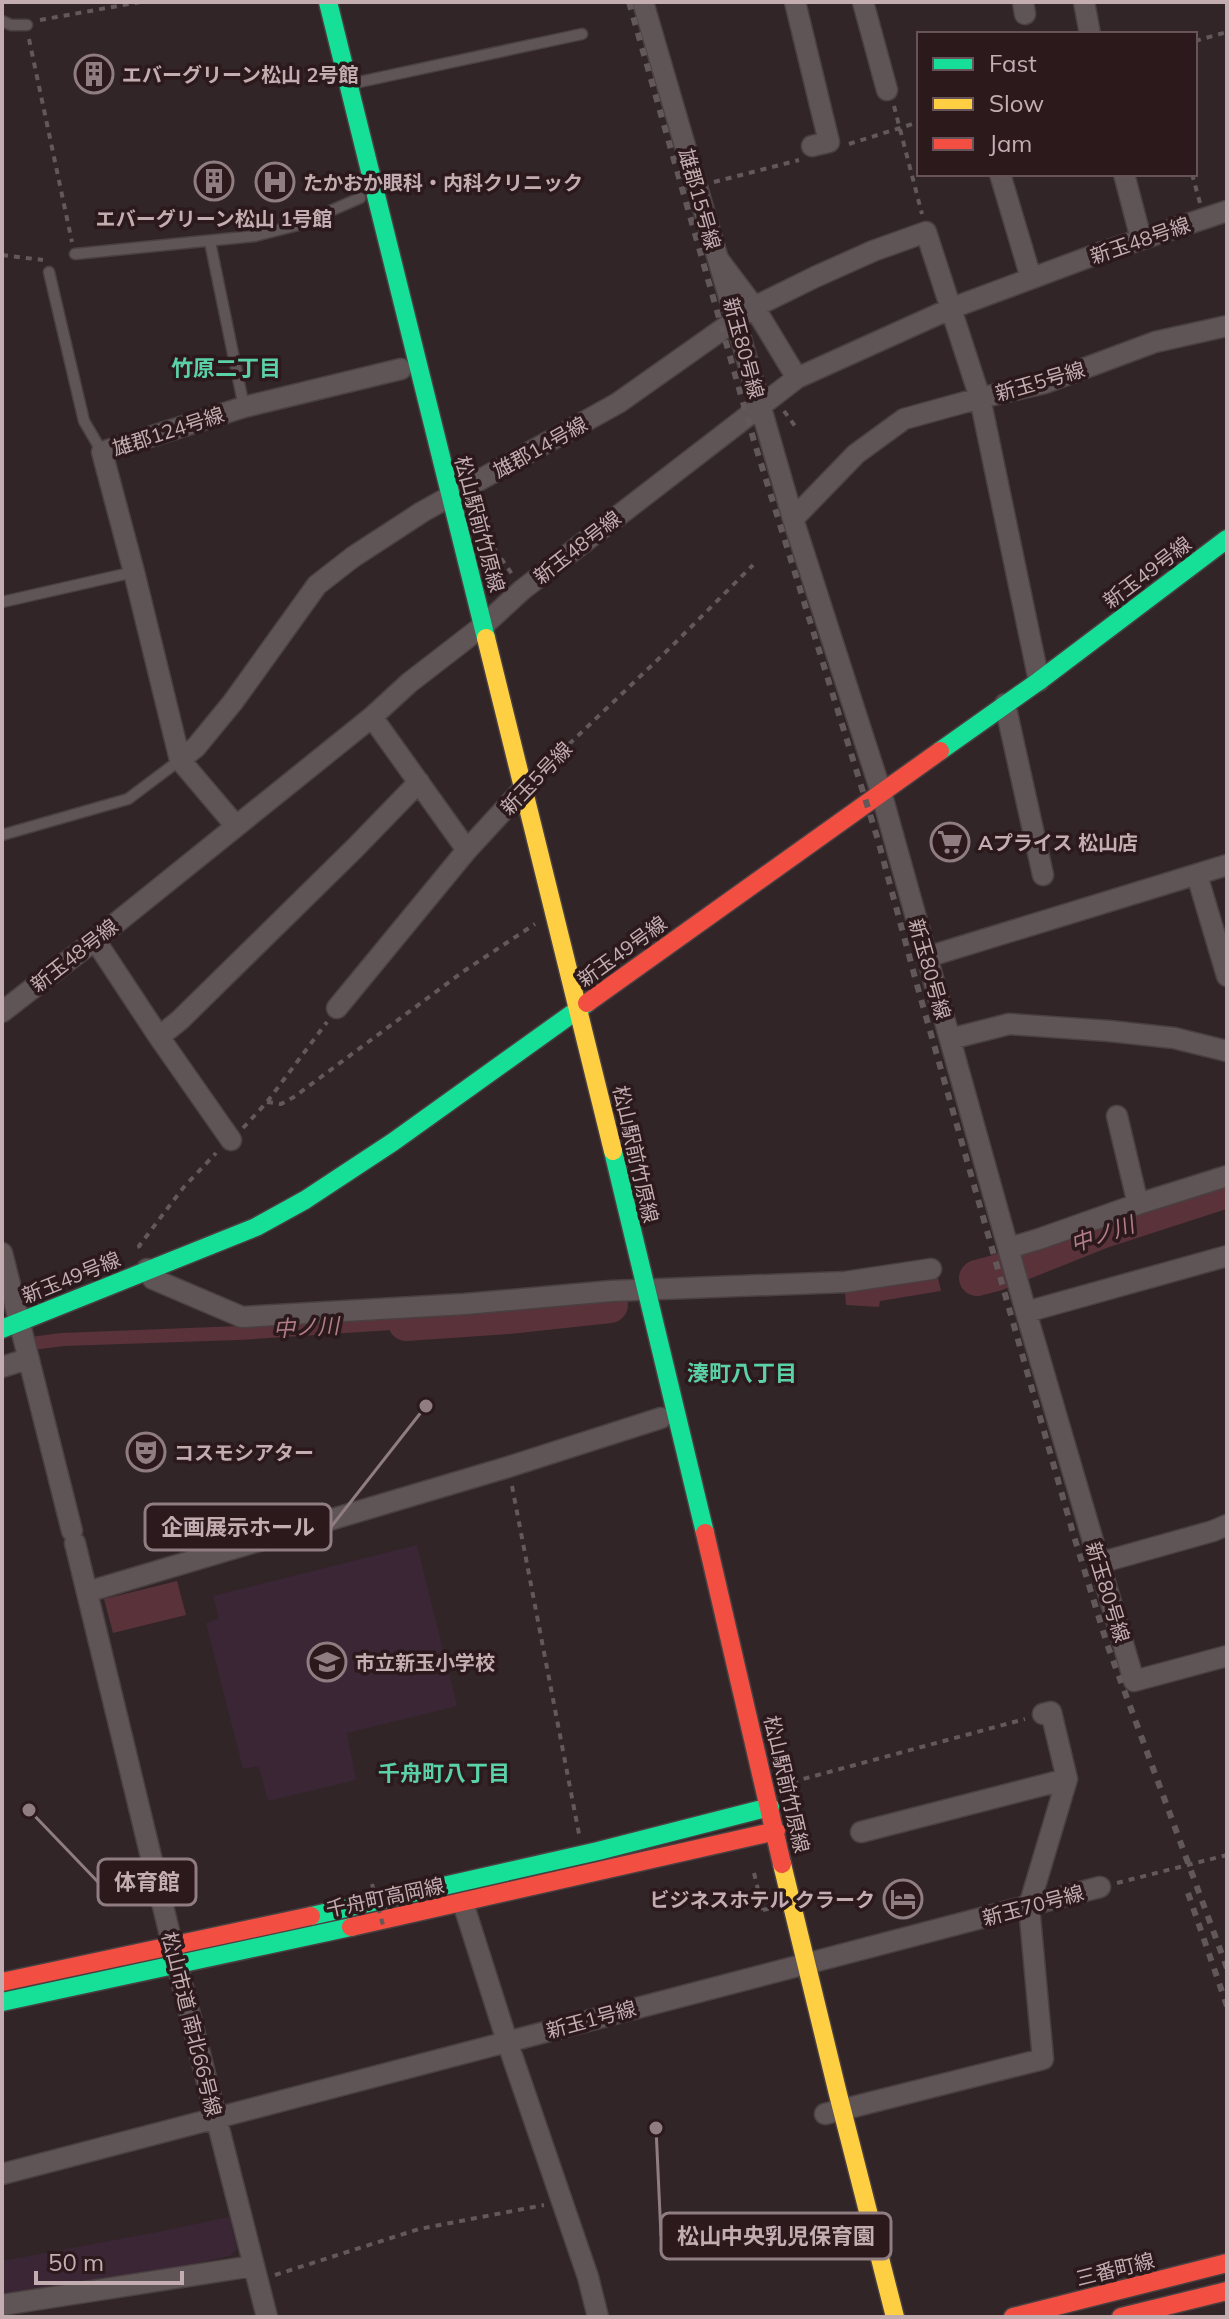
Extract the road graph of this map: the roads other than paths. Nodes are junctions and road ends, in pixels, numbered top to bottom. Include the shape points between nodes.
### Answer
1 (318, 2) edge
2 (795, 2) edge
3 (863, 2) edge
4 (1084, 2) edge
5 (650, 4) edge
6 (2, 21) edge
7 (27, 25) road end
8 (1090, 32) edge
9 (582, 34) dead end
10 (341, 86) junction
11 (887, 90) road end
12 (812, 146) dead end
13 (1001, 176) edge
14 (1125, 176) edge
15 (367, 196) junction
16 (1227, 211) edge
17 (1141, 239) junction
18 (210, 242) junction
19 (75, 254) road end
20 (718, 259) junction
21 (49, 272) dead end
22 (1031, 278) junction
23 (754, 307) junction
24 (952, 308) junction
25 (737, 320) junction
26 (1227, 326) edge
27 (409, 367) junction
28 (797, 378) junction
29 (980, 398) junction
30 (760, 406) junction
31 (244, 407) junction
32 (102, 452) junction
33 (443, 501) junction
34 (793, 519) junction
35 (1227, 539) edge
36 (134, 572) junction
37 (2, 602) edge
38 (477, 630) junction
39 (1039, 681) junction
40 (1005, 704) junction
41 (372, 717) junction
42 (180, 760) junction
43 (419, 782) junction
44 (881, 792) junction
45 (518, 795) junction
46 (236, 826) junction
47 (2, 835) edge
48 (467, 850) junction
49 (1227, 865) edge
50 (1043, 875) dead end
51 (1197, 875) junction
52 (95, 940) junction
53 (927, 957) junction
54 (1227, 976) edge
55 (337, 1008) dead end
56 (2, 1012) edge
57 (571, 1014) junction
58 (159, 1037) junction
59 (950, 1039) junction
60 (1227, 1051) edge
61 (1117, 1116) dead end
62 (231, 1140) dead end
63 (1227, 1176) edge
64 (1138, 1204) junction
65 (2, 1253) edge
66 (1227, 1256) edge
67 (1012, 1260) junction
68 (147, 1269) junction
69 (931, 1269) dead end
70 (637, 1290) junction
71 (1026, 1312) junction
72 (19, 1341) edge
73 (2, 1367) edge
74 (669, 1416) junction
75 (1227, 1525) edge
76 (1099, 1563) junction
77 (87, 1592) junction
78 (1227, 1656) edge
79 (1048, 1711) road end
80 (1066, 1776) junction
81 (762, 1809) junction
82 (861, 1832) dead end
83 (768, 1833) junction
84 (1100, 1887) road end
85 (460, 1894) junction
86 (1029, 1906) junction
87 (966, 1922) joint
88 (174, 1954) junction
89 (799, 1965) junction
90 (2, 1982) edge
91 (2, 2002) edge
92 (507, 2041) junction
93 (833, 2112) junction
94 (216, 2118) junction
95 (2, 2174) edge
96 (1227, 2263) edge
97 (255, 2273) junction
98 (1227, 2291) edge
99 (2, 2305) edge
100 (267, 2317) edge
101 (598, 2317) edge
102 (878, 2317) edge
103 (895, 2317) edge
104 (1013, 2317) edge
105 (1121, 2317) edge

1 - 10 street, 松山駅前竹原線
2 - 12 street via 829,142
3 - 11 street
4 - 8 street
5 - 20 street, 雄郡15号線
6 - 7 lane
9 - 10 lane
10 - 15 street, 松山駅前竹原線
13 - 22 street
14 - 17 street
15 - 18 lane via 298,225
15 - 27 street, 松山駅前竹原線
16 - 17 street, 新玉48号線
17 - 22 street, 新玉48号線
18 - 19 lane
18 - 31 lane
20 - 23 street, 雄郡15号線
20 - 25 street, 新玉80号線
21 - 32 lane via 84,421
22 - 24 street, 新玉48号線
23 - 24 street, 雄郡14号線 via 926,232
23 - 25 street, 雄郡14号線
23 - 28 street, 雄郡15号線
24 - 28 street, 新玉48号線
24 - 29 street
25 - 30 street, 新玉80号線
25 - 33 street, 雄郡14号線 via 618,403
26 - 29 street, 新玉5号線 via 1155,342 1045,383
27 - 31 street, 雄郡124号線
27 - 33 street, 松山駅前竹原線
28 - 30 street, 新玉48号線
29 - 34 street, 新玉5号線 via 921,413 888,429
29 - 39 street
30 - 34 street, 新玉80号線
30 - 38 street, 新玉48号線
31 - 32 street, 雄郡124号線
32 - 36 street, 雄郡124号線
33 - 38 street, 松山駅前竹原線
33 - 42 street, 雄郡14号線 via 317,585 233,702
34 - 44 street, 新玉80号線
35 - 39 street, 新玉49号線
36 - 37 lane
36 - 42 street, 雄郡124号線
38 - 41 street, 新玉48号線
38 - 45 street, 松山駅前竹原線
39 - 40 street, 新玉49号線
40 - 44 street, 新玉49号線
40 - 50 street
41 - 43 street
41 - 46 street, 新玉48号線
42 - 46 street
42 - 47 lane via 128,799
43 - 48 street
43 - 58 street
44 - 53 street, 新玉80号線
44 - 57 street, 新玉49号線
45 - 48 street, 新玉5号線
45 - 57 street, 松山駅前竹原線
45 - 57 street, 松山駅前竹原線 via 540,921
46 - 52 street, 新玉48号線
48 - 55 street, 新玉5号線
49 - 51 street
51 - 53 street
51 - 54 street
52 - 56 street, 新玉48号線
52 - 58 street
53 - 59 street, 新玉80号線
57 - 68 street, 新玉49号線 via 305,1200 256,1227
57 - 70 street, 松山駅前竹原線
58 - 62 street
59 - 60 street via 1009,1024 1174,1038
59 - 67 street, 新玉80号線
61 - 64 street
63 - 64 street
64 - 67 street via 1039,1239
65 - 72 street, 松山市道 南北66号線
66 - 71 street
67 - 71 street, 新玉80号線
68 - 70 street via 153,1279 242,1317
68 - 72 street, 新玉49号線
69 - 70 street via 845,1282
70 - 74 street, 松山駅前竹原線
71 - 76 street, 新玉80号線
72 - 73 street
72 - 77 street, 松山市道 南北66号線
74 - 77 street
74 - 81 street, 松山駅前竹原線
75 - 76 street
76 - 78 street, 新玉80号線 via 1134,1681
77 - 88 street, 松山市道 南北66号線
79 - 80 street
80 - 82 street
80 - 86 street
81 - 83 street, 松山駅前竹原線
81 - 85 street, 千舟町高岡線 via 598,1851
83 - 85 street, 千舟町高岡線
83 - 89 street, 松山駅前竹原線
84 - 86 street, 新玉70号線
85 - 88 street, 千舟町高岡線
85 - 92 street
86 - 87 street, 新玉70号線
86 - 93 street via 1043,2059
87 - 89 street, 新玉1号線
88 - 90 street, 千舟町高岡線
88 - 91 street, 千舟町高岡線
88 - 94 street, 松山市道 南北66号線
89 - 92 street, 新玉1号線
89 - 93 street, 松山駅前竹原線
92 - 94 street, 新玉1号線
92 - 101 street
93 - 102 street, 松山駅前竹原線
93 - 103 street, 松山駅前竹原線
94 - 95 street, 新玉1号線
94 - 97 street, 松山市道 南北66号線
96 - 104 street, 三番町線
97 - 99 street
97 - 100 street, 松山市道 南北66号線
98 - 105 street

